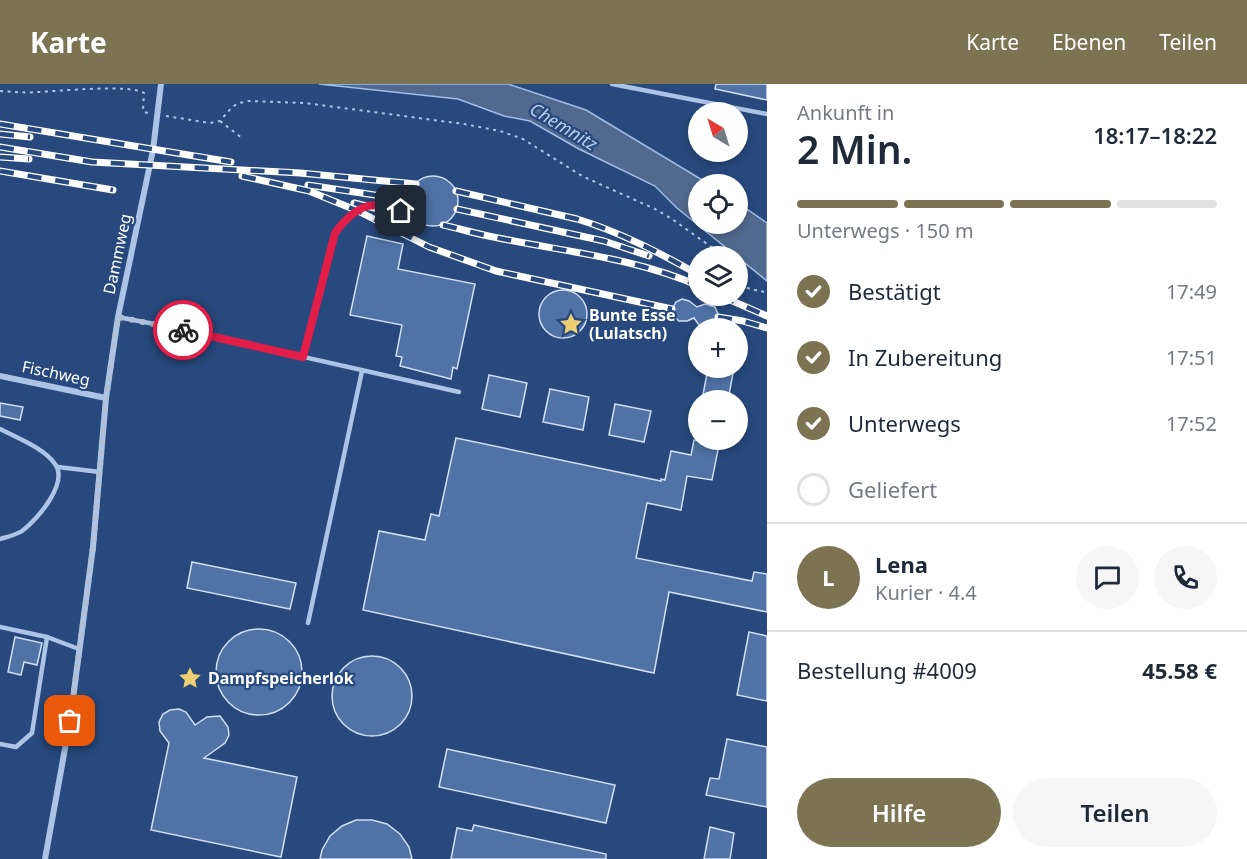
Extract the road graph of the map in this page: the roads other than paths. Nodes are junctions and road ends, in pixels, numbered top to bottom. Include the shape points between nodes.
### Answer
1 (161, 84) edge
2 (612, 84) edge
3 (767, 114) edge
4 (401, 211) dead end
5 (118, 317) junction
6 (303, 357) junction
7 (362, 370) junction
8 (0, 376) edge
9 (459, 392) dead end
10 (106, 398) junction
11 (0, 429) edge
12 (58, 467) junction
13 (100, 472) junction
14 (0, 538) edge
15 (308, 623) dead end
16 (0, 627) edge
17 (47, 637) junction
18 (79, 649) junction
19 (0, 744) edge
20 (45, 859) edge

1 - 5 street, Dammweg via 150,166
2 - 3 lane
4 - 6 lane via 367,206 344,221 335,233
5 - 6 lane
5 - 10 street, Dammweg
6 - 7 lane
7 - 9 lane
7 - 15 lane
8 - 10 street, Fischweg
10 - 13 street, Dammweg
11 - 12 lane via 47,454
12 - 13 lane
12 - 14 lane via 59,480 53,496 41,511 21,532
13 - 18 street, Dammweg
16 - 17 lane
17 - 18 lane
17 - 19 lane via 32,733 16,747
18 - 20 street, Dammweg

